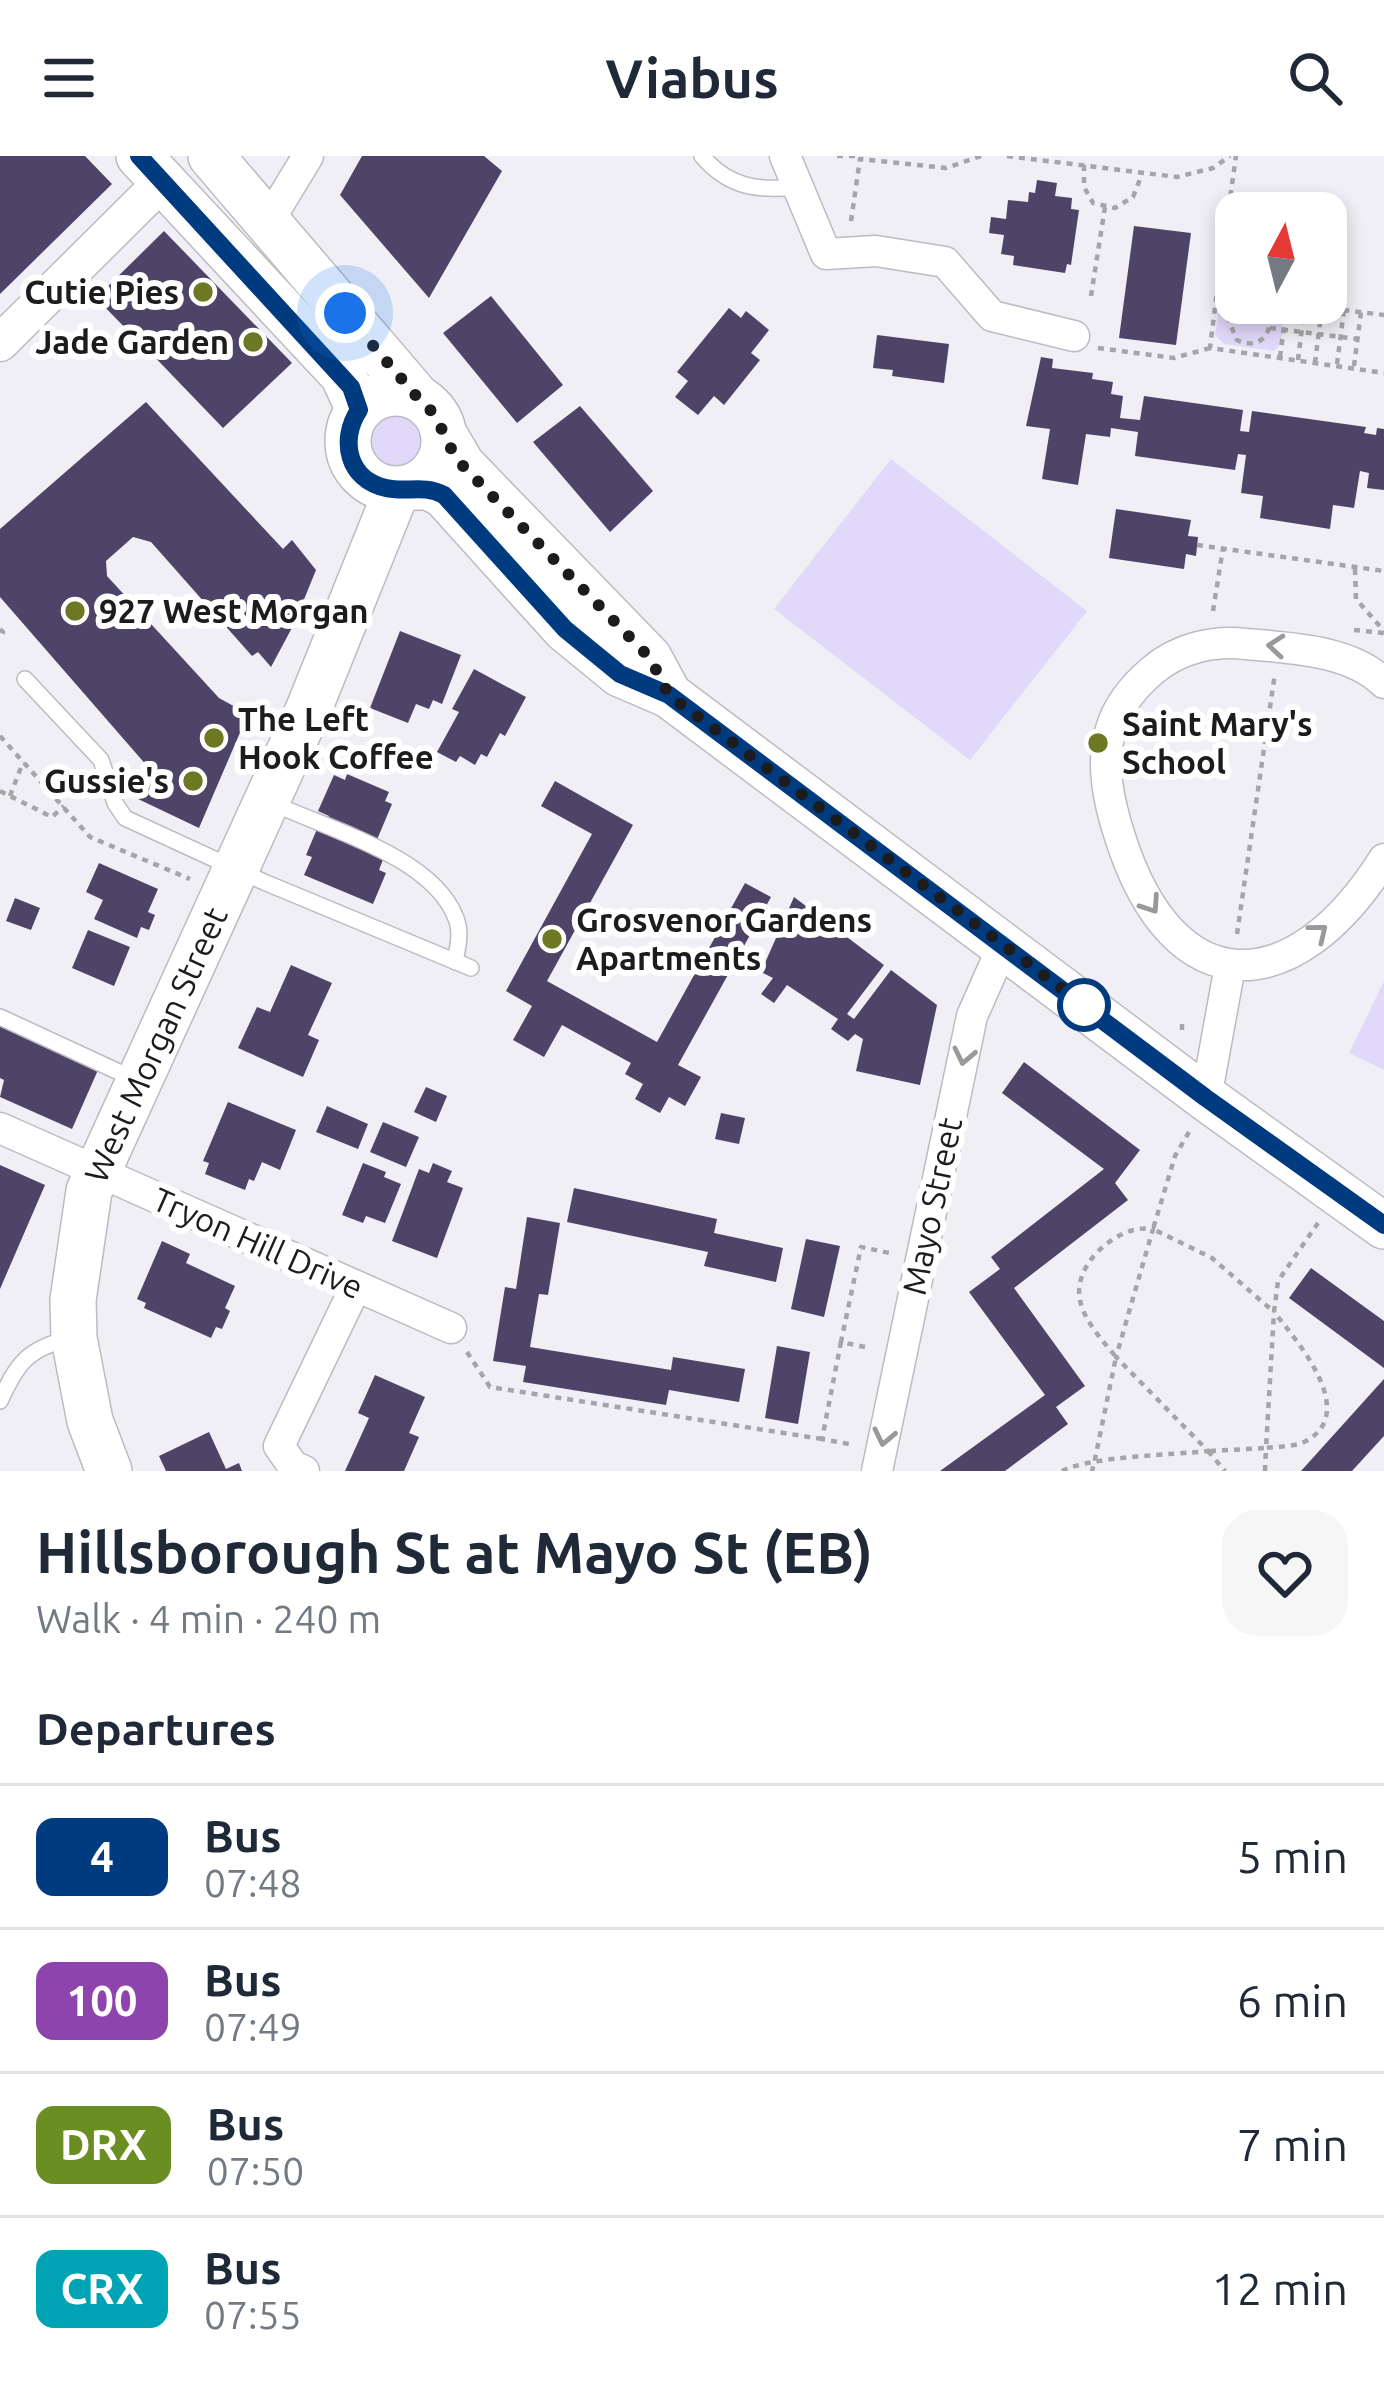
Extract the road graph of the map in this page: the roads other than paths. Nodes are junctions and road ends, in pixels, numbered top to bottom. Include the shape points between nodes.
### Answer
1 (211, 156) edge
2 (308, 156) edge
3 (702, 156) edge
4 (785, 156) edge
5 (151, 169) edge
6 (798, 187) junction
7 (268, 222) junction
8 (325, 290) junction
9 (1084, 342) road end
10 (0, 344) edge
11 (418, 398) junction
12 (359, 410) junction
13 (445, 436) junction
14 (356, 469) junction
15 (405, 489) junction
16 (339, 636) junction
17 (25, 679) dead end
18 (1384, 683) edge
19 (669, 695) junction
20 (266, 800) junction
21 (1384, 859) edge
22 (212, 874) junction
23 (1003, 946) junction
24 (1230, 966) junction
25 (0, 1017) edge
26 (136, 1080) junction
27 (1199, 1113) junction
28 (0, 1128) edge
29 (95, 1171) junction
30 (1384, 1226) edge
31 (356, 1286) junction
32 (451, 1328) road end
33 (74, 1338) junction
34 (0, 1401) edge
35 (868, 1458) edge
36 (109, 1471) edge
37 (304, 1471) edge

1 - 7 main road
2 - 7 street
3 - 6 lane via 722,177 767,190
4 - 6 street
5 - 8 main road via 199,179
5 - 10 street
5 - 12 main road via 343,375
6 - 9 street via 826,254 876,251 945,262 992,316
7 - 8 main road
8 - 11 main road
11 - 12 main road via 386,394
11 - 13 main road
12 - 14 main road via 347,447
13 - 15 main road via 437,467
13 - 19 main road via 462,465 650,658
14 - 15 main road via 367,481
14 - 16 main road, West Morgan Street
15 - 16 main road, West Morgan Street
15 - 19 main road via 444,495 565,629 620,674
16 - 20 main road, West Morgan Street
17 - 22 lane via 101,760 125,818
18 -> 24 street via 1370,669 1300,649 1220,641 1166,659 1132,687 1111,729 1105,773 1132,875 1151,911 1184,945
19 - 23 main road
20 - 22 main road, West Morgan Street
20 - 22 lane via 414,868 455,915 463,965
24 -> 21 street via 1270,964 1311,941
22 - 26 main road, West Morgan Street
23 - 27 main road
23 -> 35 street, Mayo Street via 972,1016
24 - 27 street
25 - 26 lane
26 - 29 main road, West Morgan Street
27 - 30 main road
28 - 29 street, Tryon Hill Drive
29 - 31 street, Tryon Hill Drive
29 - 33 main road, West Morgan Street via 77,1261
31 - 32 street, Tryon Hill Drive
31 - 37 street via 279,1446
33 - 34 lane via 40,1346 14,1370
33 - 36 main road, West Morgan Street

